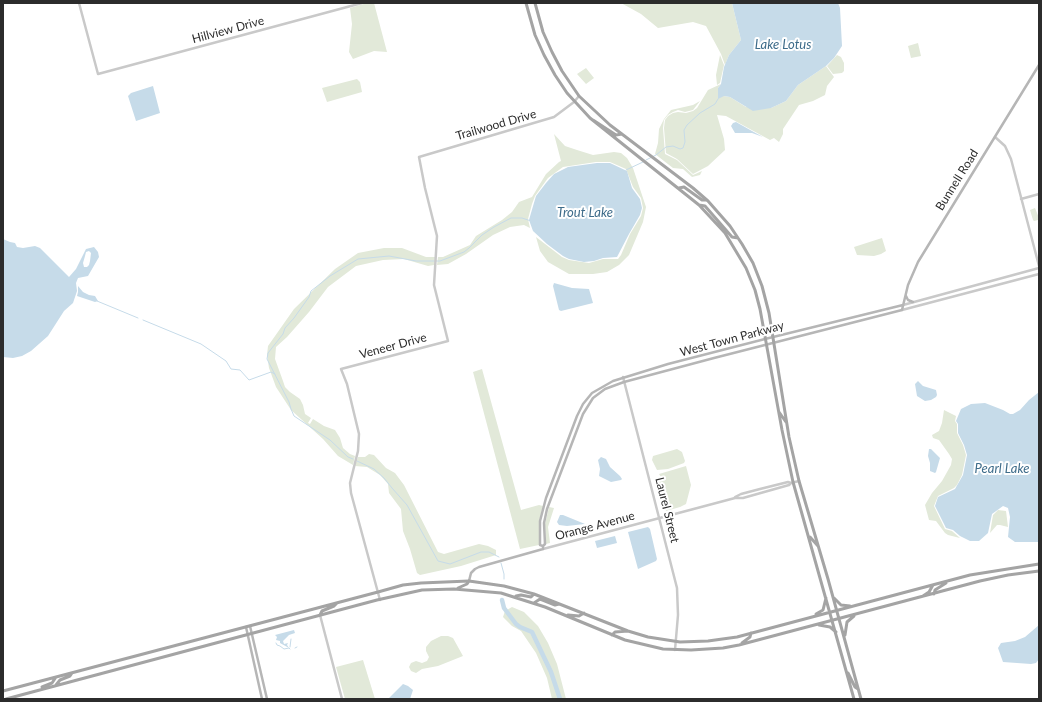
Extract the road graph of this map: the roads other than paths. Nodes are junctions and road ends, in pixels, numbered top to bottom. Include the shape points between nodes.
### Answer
1 (79, 3) edge
2 (362, 3) edge
3 (526, 3) edge
4 (535, 3) edge
5 (1039, 65) edge
6 (581, 97) junction
7 (574, 102) junction
8 (590, 118) junction
9 (622, 134) junction
10 (995, 136) junction
11 (679, 188) junction
12 (1039, 194) edge
13 (1021, 199) junction
14 (707, 200) junction
15 (699, 205) junction
16 (738, 238) junction
17 (1039, 267) edge
18 (1039, 274) edge
19 (905, 295) junction
20 (913, 302) junction
21 (903, 305) junction
22 (902, 310) junction
23 (773, 337) junction
24 (765, 339) junction
25 (448, 341) joint
26 (774, 342) junction
27 (766, 344) junction
28 (623, 377) junction
29 (624, 382) junction
30 (777, 402) junction
31 (779, 412) junction
32 (785, 412) junction
33 (787, 423) junction
34 (799, 481) junction
35 (792, 482) junction
36 (660, 518) junction
37 (808, 533) junction
38 (818, 546) junction
39 (543, 548) junction
40 (1039, 564) edge
41 (1039, 571) edge
42 (469, 581) junction
43 (949, 581) junction
44 (933, 585) junction
45 (454, 589) junction
46 (378, 592) junction
47 (534, 594) junction
48 (934, 594) junction
49 (833, 596) junction
50 (515, 597) junction
51 (826, 598) junction
52 (921, 598) junction
53 (380, 600) junction
54 (336, 603) junction
55 (534, 603) junction
56 (559, 604) junction
57 (852, 607) junction
58 (837, 611) junction
59 (830, 612) junction
60 (584, 614) junction
61 (320, 615) junction
62 (567, 615) junction
63 (855, 615) junction
64 (807, 618) junction
65 (839, 619) junction
66 (833, 621) junction
67 (816, 625) junction
68 (250, 626) junction
69 (246, 627) junction
70 (628, 631) junction
71 (836, 632) junction
72 (252, 633) junction
73 (751, 633) junction
74 (248, 634) junction
75 (612, 635) junction
76 (845, 638) junction
77 (676, 641) junction
78 (739, 645) junction
79 (675, 650) junction
80 (846, 669) junction
81 (72, 673) junction
82 (56, 677) junction
83 (56, 685) junction
84 (858, 690) junction
85 (3, 692) edge
86 (30, 692) junction
87 (6, 699) edge
88 (262, 699) edge
89 (267, 699) edge
90 (342, 699) edge
91 (854, 699) edge
92 (861, 699) edge

1 - 2 street, Hillview Drive via 98,74
3 - 7 main road via 544,55 554,75
4 - 6 main road via 552,52
5 - 10 main road, Bunnell Road
6 - 7 street, Trailwood Drive
6 - 9 main road via 599,116
7 - 8 main road
7 - 25 street, Trailwood Drive via 549,119 419,157 437,236 435,288
8 - 9 main road via 616,135
8 - 11 main road
9 - 14 main road
10 - 13 street via 1008,153
10 - 19 main road, Bunnell Road via 918,262
11 - 14 main road via 684,187 702,200
11 - 15 main road
12 - 13 street
13 - 17 street
14 - 16 main road
15 - 16 main road via 705,206 732,237
15 - 24 main road via 725,233 746,268 758,303
16 - 23 main road via 753,263 762,286
17 - 20 street, West Town Parkway
18 - 22 street, West Town Parkway
19 - 20 main road
19 - 21 main road, Bunnell Road
20 - 21 street, West Town Parkway
21 - 22 main road, Bunnell Road
21 - 23 main road, West Town Parkway
22 - 26 main road, West Town Parkway
23 - 24 main road, West Town Parkway
23 - 26 main road
24 - 27 main road
24 - 28 main road, West Town Parkway
25 - 46 street, Veneer Drive via 341,369 359,434 350,482 351,493
26 - 27 main road, West Town Parkway
26 - 32 main road
27 - 29 main road, West Town Parkway
27 - 30 main road
28 - 29 street, Laurel Street
28 - 39 main road, West Town Parkway via 592,393 577,416 543,509 540,533 540,545
29 - 36 street, Laurel Street
29 - 39 main road, West Town Parkway via 605,389 589,403 582,414 547,509
30 - 31 main road
30 - 32 main road
31 - 33 main road
31 - 35 main road
32 - 33 main road
33 - 34 main road
34 - 35 street, Orange Avenue
34 - 38 main road
35 - 36 street, Orange Avenue
35 - 37 main road
36 - 39 street, Orange Avenue
36 - 77 street, Laurel Street via 676,588
37 - 38 main road
37 - 51 main road
38 - 49 main road
39 - 42 main road, Orange Avenue via 479,566 475,568
40 - 43 main road via 990,571
41 - 48 main road via 991,579
42 - 45 main road
42 - 46 main road via 403,585
42 - 47 main road
43 - 44 main road
43 - 48 main road via 938,587
44 - 52 main road
44 - 57 main road
45 - 50 main road via 478,590
45 - 53 main road via 422,590
46 - 53 street
46 - 54 main road
47 - 50 main road via 531,597
47 - 56 main road
48 - 52 main road
49 - 57 main road via 841,604
49 - 58 main road
50 - 55 main road
51 - 59 main road
51 - 64 main road via 823,610
52 - 63 main road
53 - 61 main road
54 - 61 main road
54 - 68 main road
55 - 56 main road via 540,599 554,605
55 - 62 main road
56 - 60 main road
57 - 58 main road
58 - 59 main road
58 - 65 main road
59 - 64 main road
59 - 66 main road
60 - 62 main road
60 - 70 main road
61 - 72 main road
61 - 90 street
62 - 75 main road
63 - 65 main road
63 - 76 main road via 847,622
64 - 73 main road
65 - 66 main road
65 - 76 main road
66 - 67 main road
66 - 71 main road
67 - 71 main road via 826,626
67 - 78 main road
68 - 69 main road
68 - 72 main road
69 - 74 main road
69 - 81 main road
70 - 75 main road via 615,632
70 - 77 main road
71 - 80 main road
72 - 74 main road
72 - 89 main road
73 - 77 main road via 708,641
73 - 78 main road via 746,641
74 - 83 main road
74 - 88 main road
75 - 79 main road via 647,646
76 - 84 main road
77 - 79 street, Laurel Street
78 - 79 main road via 709,650
80 - 84 main road
80 - 91 main road
81 - 82 main road
81 - 83 main road
82 - 85 main road
82 - 86 main road via 52,683
83 - 86 main road
84 - 92 main road
86 - 87 main road

